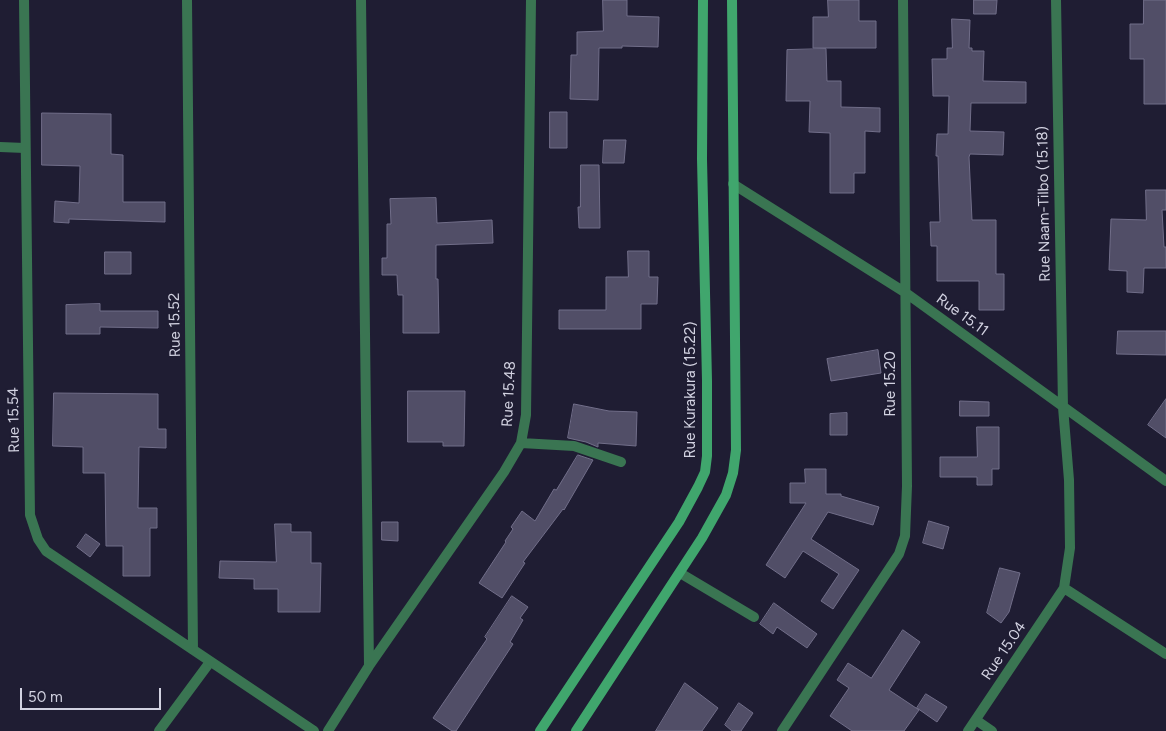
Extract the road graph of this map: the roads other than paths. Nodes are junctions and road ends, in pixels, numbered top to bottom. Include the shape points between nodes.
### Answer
1 (24, 0) edge
2 (187, 0) edge
3 (361, 0) edge
4 (531, 0) edge
5 (703, 0) edge
6 (732, 0) edge
7 (904, 0) edge
8 (1056, 0) edge
9 (0, 147) edge
10 (25, 148) junction
11 (733, 184) junction
12 (906, 294) junction
13 (1063, 407) junction
14 (520, 443) junction
15 (621, 462) dead end
16 (1166, 481) edge
17 (680, 573) junction
18 (1064, 588) junction
19 (754, 617) dead end
20 (193, 650) junction
21 (1166, 654) edge
22 (210, 662) junction
23 (369, 666) junction
24 (976, 720) junction
25 (159, 731) edge
26 (314, 731) edge
27 (328, 731) edge
28 (540, 731) edge
29 (576, 731) edge
30 (782, 731) edge
31 (968, 731) edge
32 (992, 731) edge

1 - 10 street, Rue 15.54
2 - 20 street, Rue 15.52
3 - 23 street
4 - 14 street, Rue 15.48 via 526,415
5 - 28 main road, Rue Kurakura (15.22) via 702,158 707,380 704,472 679,522
6 - 11 main road
7 - 12 street, Rue 15.20
8 - 13 street, Rue Naam-Tilbo (15.18)
9 - 10 street
10 - 20 street, Rue 15.54 via 30,515 38,539 46,551
11 - 12 street, Rue 15.11
11 - 17 main road via 736,450 733,473 726,495
12 - 13 street, Rue 15.11
12 - 30 street, Rue 15.20 via 905,536 900,554
13 - 16 street, Rue 15.11
13 - 18 street, Rue Naam-Tilbo (15.18) via 1070,514 1070,548
14 - 15 street via 574,446
14 - 23 street, Rue 15.48 via 504,472
17 - 19 street
17 - 29 main road
18 - 21 street
18 - 24 street, Rue 15.04
20 - 22 street
22 - 25 street
22 - 26 street
23 - 27 street, Rue 15.48
24 - 31 street, Rue 15.04
24 - 32 street

